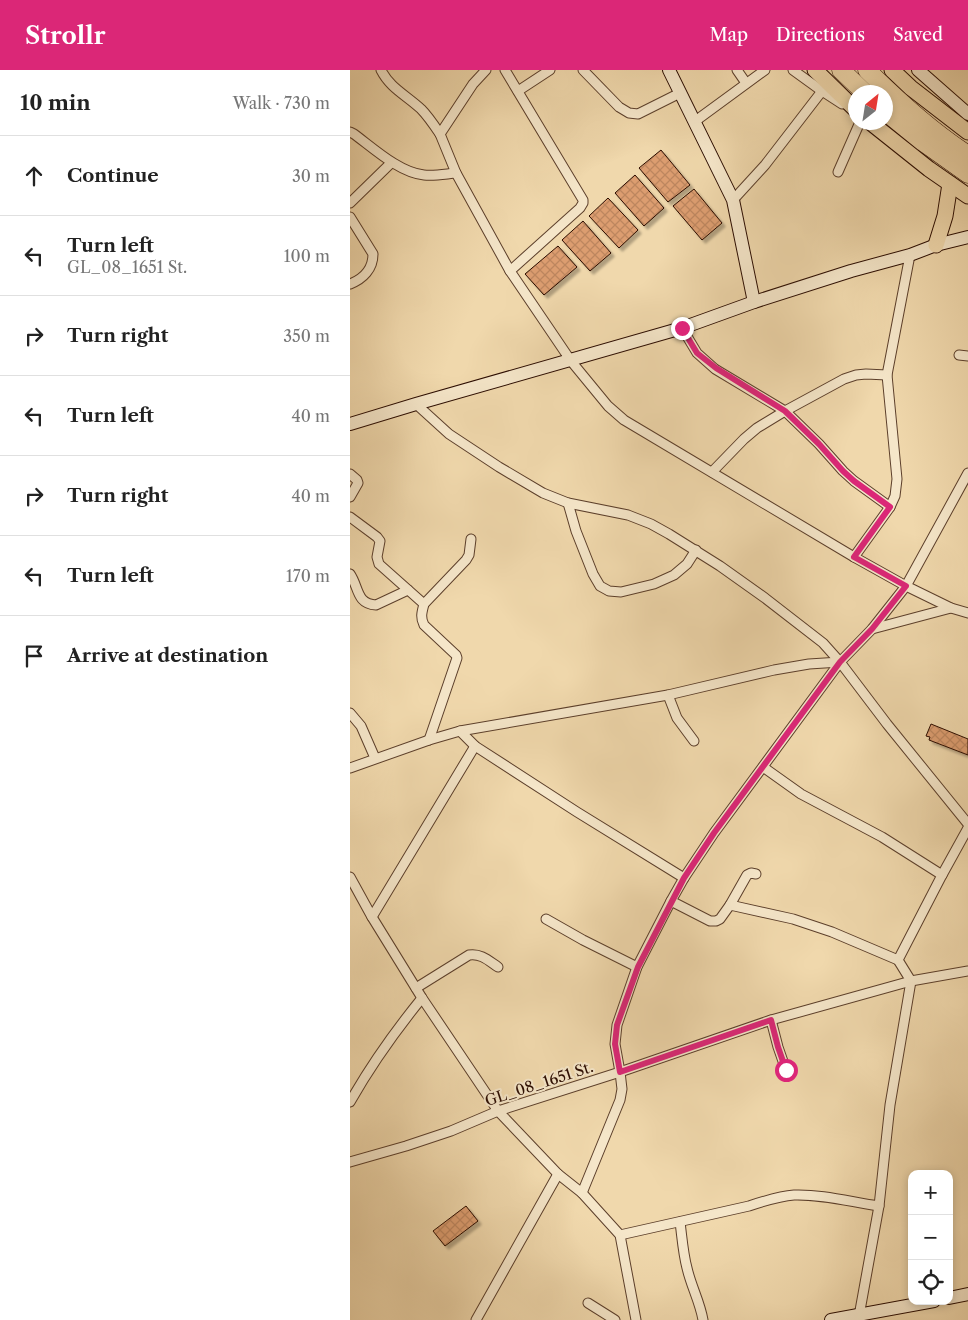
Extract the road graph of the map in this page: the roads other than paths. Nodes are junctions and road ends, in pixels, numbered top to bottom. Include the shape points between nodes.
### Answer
1 (381, 70) edge
2 (486, 70) edge
3 (505, 70) edge
4 (550, 70) edge
5 (583, 70) edge
6 (669, 70) edge
7 (737, 70) edge
8 (765, 70) edge
9 (793, 70) edge
10 (815, 70) edge
11 (841, 70) edge
12 (867, 70) edge
13 (892, 70) edge
14 (918, 70) edge
15 (746, 83) junction
16 (857, 85) edge
17 (518, 91) junction
18 (822, 91) junction
19 (680, 93) junction
20 (848, 103) edge
21 (848, 106) edge
22 (968, 114) edge
23 (893, 118) edge
24 (694, 122) junction
25 (856, 130) edge
26 (880, 130) edge
27 (350, 132) edge
28 (968, 132) edge
29 (440, 134) junction
30 (968, 155) edge
31 (391, 163) junction
32 (838, 172) dead end
33 (456, 173) junction
34 (968, 174) edge
35 (950, 184) junction
36 (968, 196) edge
37 (733, 200) junction
38 (350, 203) edge
39 (350, 217) edge
40 (968, 237) edge
41 (936, 244) junction
42 (910, 255) junction
43 (510, 271) junction
44 (350, 284) edge
45 (754, 302) junction
46 (682, 328) junction
47 (571, 361) junction
48 (887, 375) junction
49 (416, 404) junction
50 (785, 411) junction
51 (350, 424) edge
52 (712, 472) junction
53 (968, 473) edge
54 (350, 474) edge
55 (350, 497) edge
56 (568, 503) junction
57 (890, 507) junction
58 (350, 516) edge
59 (471, 540) dead end
60 (696, 550) junction
61 (854, 557) junction
62 (350, 574) edge
63 (906, 586) junction
64 (408, 590) junction
65 (424, 604) junction
66 (952, 608) junction
67 (968, 613) edge
68 (872, 629) junction
69 (840, 662) junction
70 (668, 695) junction
71 (350, 713) edge
72 (460, 732) junction
73 (429, 740) junction
74 (694, 741) dead end
75 (475, 746) junction
76 (375, 758) junction
77 (763, 767) junction
78 (350, 768) edge
79 (968, 826) edge
80 (756, 874) dead end
81 (942, 875) junction
82 (350, 877) edge
83 (684, 878) junction
84 (671, 901) junction
85 (730, 905) junction
86 (372, 917) junction
87 (546, 919) dead end
88 (898, 960) junction
89 (498, 967) dead end
90 (638, 967) junction
91 (968, 971) edge
92 (911, 981) junction
93 (416, 988) junction
94 (422, 998) junction
95 (771, 1020) junction
96 (786, 1070) dead end
97 (620, 1072) junction
98 (350, 1102) edge
99 (498, 1111) junction
100 (350, 1162) edge
101 (558, 1174) junction
102 (582, 1193) junction
103 (879, 1206) junction
104 (680, 1222) junction
105 (620, 1235) junction
106 (968, 1294) edge
107 (953, 1297) edge
108 (588, 1303) dead end
109 (914, 1305) edge
110 (859, 1316) junction
111 (476, 1320) edge
112 (615, 1320) edge
113 (636, 1320) edge
114 (703, 1320) edge
115 (831, 1320) edge

1 - 29 street via 392,86 423,111
2 - 29 street
3 - 17 street
4 - 17 street
5 - 19 street via 629,113 638,114
6 - 19 main road
7 - 15 street
8 - 15 street
9 - 18 street
10 - 20 main road
11 - 16 highway
12 - 30 highway via 927,126
13 - 28 main road
14 - 22 main road
15 - 24 street
17 - 43 street via 583,203
18 - 21 street
18 - 37 street via 765,165
19 - 24 main road
23 - 34 highway
24 - 37 main road
25 - 32 street
26 - 35 main road
27 - 31 street
29 - 33 street
31 - 33 street via 423,175
31 - 38 street
33 - 43 street
35 - 36 main road
35 - 41 main road
37 - 45 main road
39 - 44 street via 373,254 366,274
40 - 41 main road
41 - 42 main road
42 - 45 main road
42 - 48 street
43 - 47 street
45 - 46 main road
46 - 47 main road
46 - 50 street via 697,353
47 - 49 main road
47 - 52 street via 608,406 624,420
48 - 50 street via 866,374 844,379
48 - 57 street via 897,479
49 - 51 main road
49 - 56 street via 449,434 499,467 543,493
50 - 52 street via 757,428
50 - 57 street via 843,471
52 - 61 street
53 - 63 street
54 - 55 street via 358,483
56 - 60 street via 628,515 651,524
56 - 60 street via 593,574 600,586 609,592 654,584 674,575
57 - 61 street
58 - 64 street via 377,537 380,541 379,564
59 - 65 street via 466,560
60 - 69 street via 823,643
61 - 63 street
62 - 64 street via 361,599 370,605
63 - 66 street
63 - 68 street
64 - 65 street
65 - 73 street via 421,618 424,625 457,658
66 - 67 street
66 - 68 street
68 - 69 street
69 - 70 street via 774,670
69 - 77 street
69 - 79 street
70 - 72 street
70 - 74 street via 677,718
71 - 76 street via 361,726
72 - 73 street
72 - 75 street
73 - 76 street
75 - 83 street
75 - 86 street
76 - 78 street
77 - 81 street via 802,794
77 - 83 street
79 - 81 street
80 - 85 street via 747,875
81 - 88 street
82 - 86 street
83 - 84 street
84 - 85 street via 716,921
84 - 90 street
85 - 88 street via 793,918
86 - 93 street
87 - 90 street
88 - 92 street
89 - 93 street via 480,955 469,955
90 - 97 street via 617,1025 615,1044
91 - 92 street, GL_08_1651 St.
92 - 95 street, GL_08_1651 St.
92 - 103 street via 890,1105
93 - 94 street
94 - 98 street via 399,1026
94 - 99 street
95 - 96 street
95 - 97 street, GL_08_1651 St.
97 - 99 street, GL_08_1651 St.
97 - 102 street via 620,1100
99 - 100 street, GL_08_1651 St. via 451,1131
99 - 101 street
101 - 102 street
101 - 111 street
102 - 105 street
103 - 104 street via 814,1195 793,1195
103 - 110 street
104 - 105 street
104 - 114 street via 687,1270
105 - 113 street
106 - 107 main road
108 - 112 street
109 - 110 main road
110 - 115 main road

